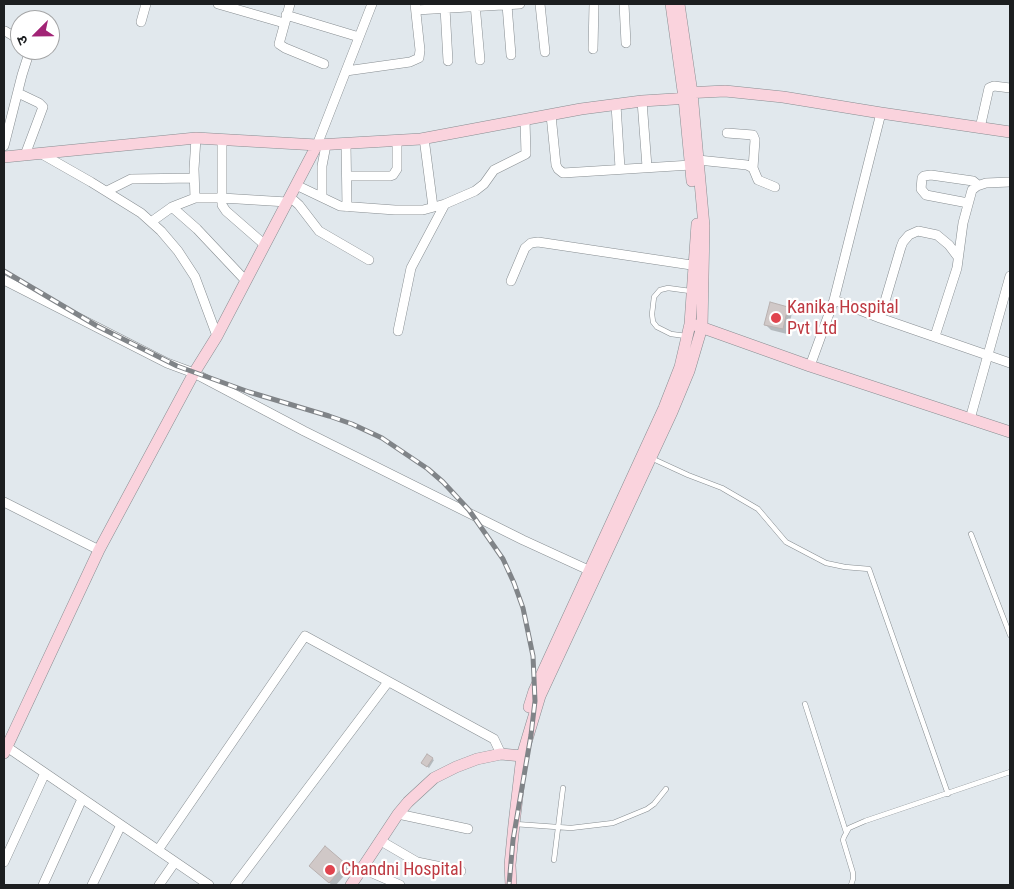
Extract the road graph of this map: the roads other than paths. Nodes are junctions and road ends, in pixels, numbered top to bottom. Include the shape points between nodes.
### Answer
1 (146, 4) edge
2 (218, 4) edge
3 (290, 4) edge
4 (372, 4) edge
5 (520, 4) edge
6 (540, 4) edge
7 (594, 4) edge
8 (624, 4) edge
9 (671, 4) edge
10 (679, 4) edge
11 (475, 5) edge
12 (507, 5) edge
13 (415, 7) edge
14 (445, 8) junction
15 (285, 19) junction
16 (141, 22) dead end
17 (5, 30) dead end
18 (10, 33) edge
19 (359, 37) junction
20 (626, 43) dead end
21 (593, 49) dead end
22 (544, 52) dead end
23 (511, 55) dead end
24 (27, 60) edge
25 (480, 60) dead end
26 (448, 61) dead end
27 (324, 64) dead end
28 (346, 71) junction
29 (1010, 88) edge
30 (18, 93) junction
31 (688, 96) junction
32 (642, 102) junction
33 (616, 105) junction
34 (881, 113) junction
35 (551, 115) junction
36 (525, 120) junction
37 (980, 128) junction
38 (1010, 132) edge
39 (727, 133) dead end
40 (196, 138) junction
41 (424, 138) junction
42 (222, 140) junction
43 (397, 141) junction
44 (346, 144) junction
45 (322, 145) junction
46 (4, 146) edge
47 (40, 153) junction
48 (25, 155) junction
49 (4, 157) edge
50 (695, 162) junction
51 (647, 167) junction
52 (620, 168) junction
53 (753, 168) junction
54 (347, 176) junction
55 (194, 178) junction
56 (1010, 182) edge
57 (296, 184) junction
58 (978, 185) junction
59 (775, 188) dead end
60 (107, 191) junction
61 (322, 197) junction
62 (195, 198) junction
63 (222, 198) junction
64 (289, 199) junction
65 (968, 203) junction
66 (445, 204) junction
67 (172, 207) junction
68 (347, 207) junction
69 (433, 207) junction
70 (151, 222) junction
71 (265, 245) junction
72 (958, 257) junction
73 (368, 260) dead end
74 (699, 266) junction
75 (1010, 276) edge
76 (4, 280) edge
77 (246, 281) junction
78 (512, 281) dead end
79 (692, 292) junction
80 (834, 300) junction
81 (880, 318) junction
82 (690, 324) junction
83 (702, 327) junction
84 (398, 331) dead end
85 (217, 336) junction
86 (687, 336) junction
87 (935, 336) junction
88 (987, 354) junction
89 (1010, 363) edge
90 (810, 366) junction
91 (194, 373) junction
92 (970, 418) junction
93 (1010, 432) edge
94 (651, 458) junction
95 (640, 472) junction
96 (4, 502) edge
97 (971, 534) dead end
98 (99, 550) junction
99 (593, 572) junction
100 (1010, 635) edge
101 (388, 682) junction
102 (805, 704) dead end
103 (5, 748) edge
104 (501, 754) junction
105 (519, 755) junction
106 (1010, 772) edge
107 (45, 773) junction
108 (563, 788) dead end
109 (666, 789) dead end
110 (948, 794) junction
111 (82, 798) junction
112 (398, 814) junction
113 (514, 824) junction
114 (121, 825) junction
115 (558, 828) junction
116 (468, 829) dead end
117 (846, 832) junction
118 (381, 841) junction
119 (158, 850) junction
120 (554, 860) dead end
121 (4, 862) edge
122 (175, 862) junction
123 (363, 869) junction
124 (460, 871) dead end
125 (853, 879) junction
126 (43, 885) edge
127 (92, 885) edge
128 (159, 885) edge
129 (208, 885) edge
130 (235, 885) edge
131 (351, 885) edge
132 (400, 885) edge
133 (504, 885) edge
134 (512, 885) edge
135 (851, 885) edge
136 (856, 885) edge

1 - 16 street
2 - 15 street
3 - 15 street
4 - 19 street
5 - 12 street
6 - 22 street
7 - 21 street
8 - 20 street
9 - 31 street
10 - 31 street
11 - 12 street
11 - 14 street
11 - 25 street
12 - 23 street
13 - 14 street
13 - 28 street via 419,58
14 - 26 street
15 - 19 street
15 - 27 street via 279,40 281,46
17 - 18 street
19 - 28 street
24 - 30 street
28 - 45 street
29 - 37 street via 989,88
30 - 46 street
30 - 48 street via 43,107
31 - 32 street
31 - 34 street via 725,92 782,96
31 - 50 street
32 - 33 street
32 - 51 street
33 - 35 street
33 - 52 street
34 - 37 street
34 - 80 street
35 - 36 street
35 - 52 street via 556,166 560,172
36 - 41 street
36 - 66 street via 526,154 494,170 480,188
37 - 38 street
39 - 53 street via 751,134 755,138
40 - 42 street
40 - 47 street
40 - 55 street
41 - 43 street
41 - 69 street
42 - 45 street
42 - 63 street
43 - 44 street
43 - 54 street via 397,169 393,175
44 - 45 street
44 - 54 street
45 - 57 street
45 - 61 street
47 - 48 street
47 - 60 street
48 - 49 street
50 - 51 street
50 - 53 street
50 - 74 street via 704,226
51 - 52 street
53 - 59 street via 758,180
54 - 68 street
55 - 60 street via 131,179
55 - 62 street
56 - 58 street
57 - 61 street
57 - 64 street
58 - 65 street via 972,190
58 - 65 street via 972,181 931,175 922,178 921,189 926,195
60 - 70 street
61 - 68 street
62 - 63 street
62 - 67 street
63 - 64 street
63 - 71 street via 226,211
64 - 71 street
64 - 73 street via 299,205 319,231
65 - 72 street
66 - 69 street
66 - 84 street via 412,268
67 - 70 street
67 - 77 street
68 - 69 street via 411,211
70 - 85 street via 178,251 195,277
71 - 77 street
72 - 81 street via 937,235 918,231 909,235 900,247
72 - 87 street
74 - 78 street via 538,242 525,248
74 - 79 street
74 - 83 street
75 - 88 street
76 - 91 street via 167,363
77 - 85 street
79 - 82 street
79 - 86 lane via 660,290 654,297 652,314 657,327 671,334
80 - 81 street
80 - 90 street
81 - 87 street
82 - 83 street
82 - 86 street
83 - 90 street
83 - 94 street via 689,371
85 - 91 street
86 - 95 street via 680,367
87 - 88 street
88 - 89 street
88 - 92 street
90 - 92 street
91 - 98 street
91 - 99 street via 489,524
92 - 93 street
94 - 95 street
94 - 110 lane via 722,488 758,509 786,542 826,563 869,570
95 - 99 street
96 - 98 street
97 - 100 lane
98 - 103 street
99 - 105 street via 540,696
101 - 104 street via 494,739
101 - 119 street via 305,636
101 - 130 street
102 - 117 lane
103 - 107 street
104 - 105 street
104 - 112 street via 477,759 434,778
105 - 113 street
105 - 133 street via 503,862
106 - 110 lane
107 - 111 street
107 - 121 street
108 - 115 lane
109 - 115 lane via 654,804 613,823
110 - 117 lane via 855,825
111 - 114 street
111 - 126 street
112 - 116 street
112 - 118 street
113 - 115 lane
113 - 134 street via 510,865
114 - 119 street
114 - 127 street
115 - 120 lane
117 - 125 lane via 844,840
118 - 123 street
118 - 124 street via 417,862
119 - 122 street
122 - 128 street
122 - 129 street
123 - 131 street
123 - 132 street
125 - 135 lane
125 - 136 lane

